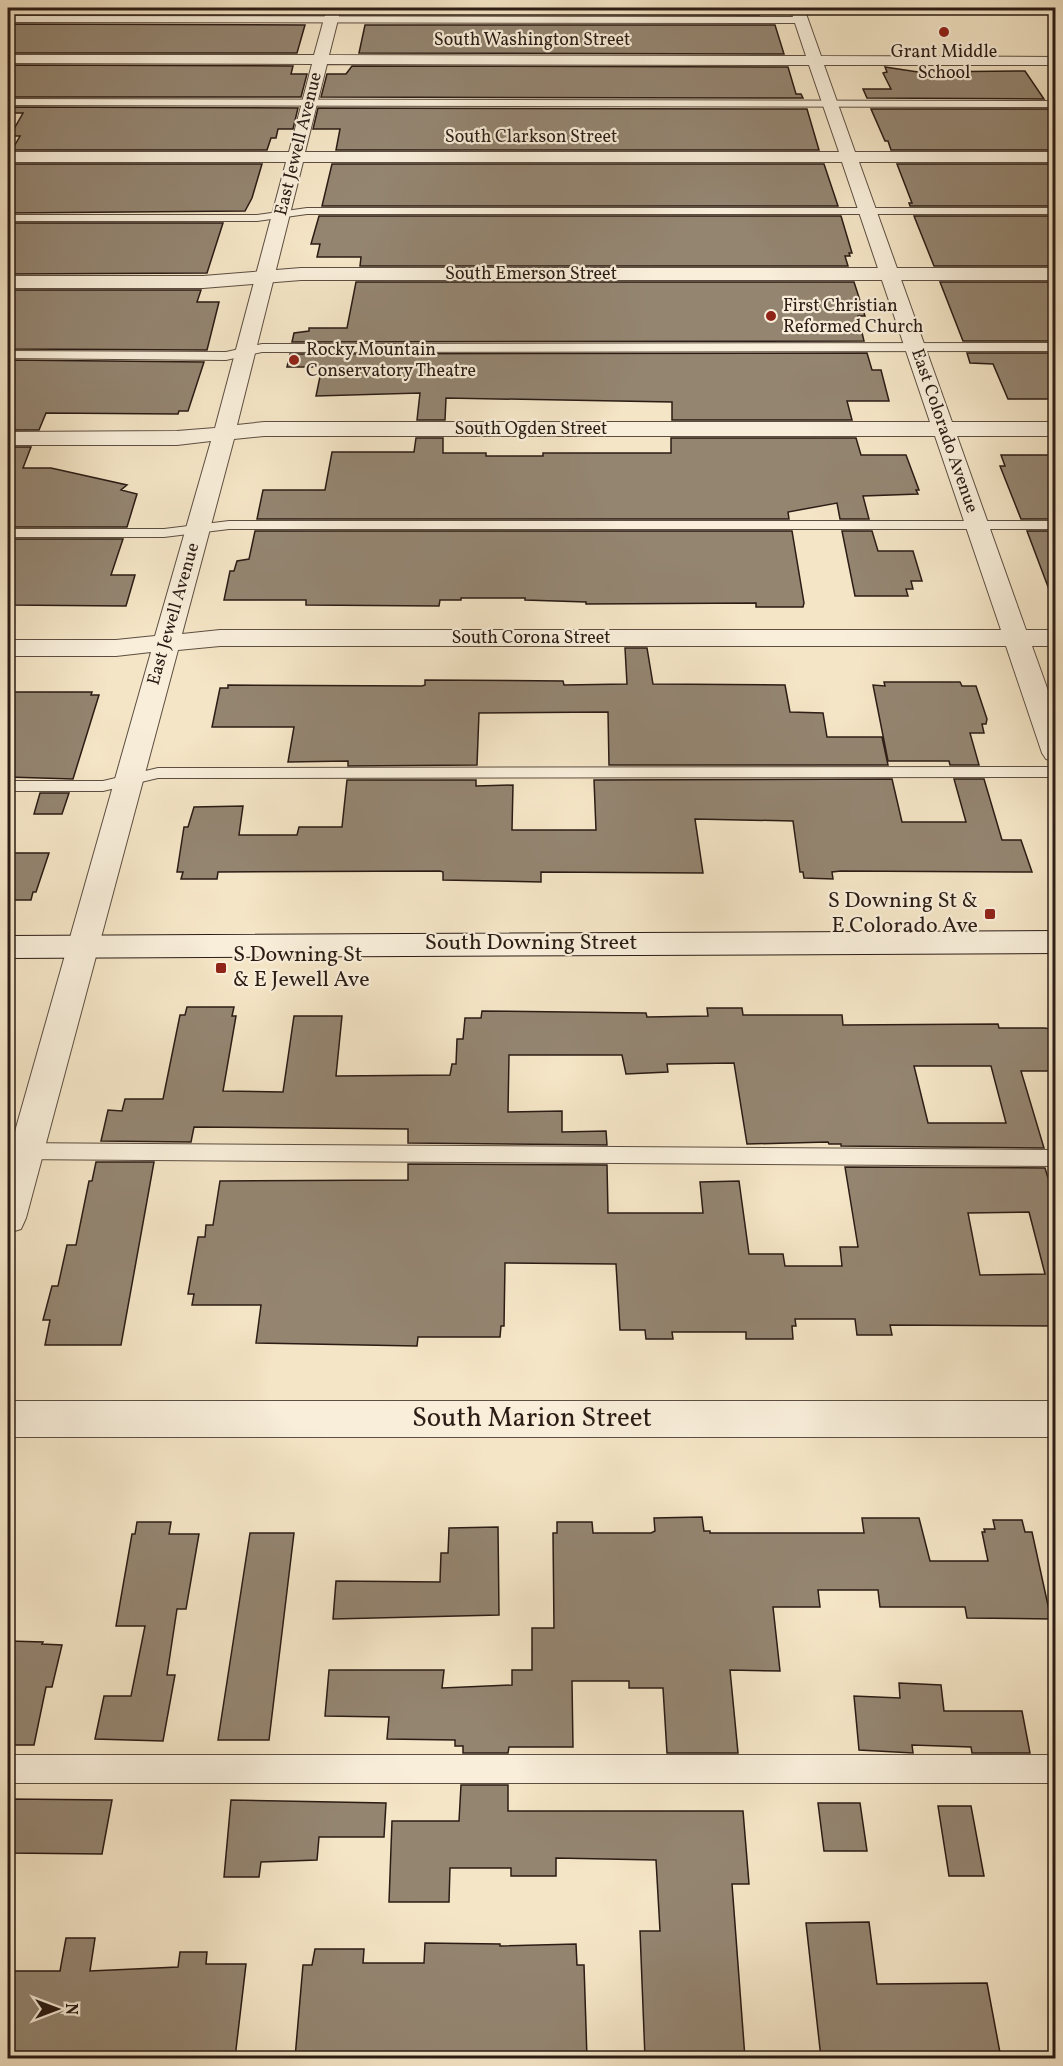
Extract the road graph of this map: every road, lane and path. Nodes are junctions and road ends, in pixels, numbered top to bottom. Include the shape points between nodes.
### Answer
1 (402, 8) edge
2 (761, 11) dead end
3 (799, 13) edge
4 (332, 14) edge
5 (8, 19) edge
6 (400, 20) junction
7 (8, 59) edge
8 (321, 59) junction
9 (815, 60) junction
10 (1056, 61) edge
11 (8, 102) edge
12 (310, 102) junction
13 (831, 104) junction
14 (1056, 104) edge
15 (8, 157) edge
16 (296, 157) junction
17 (849, 157) junction
18 (1056, 157) edge
19 (868, 211) junction
20 (1056, 211) edge
21 (281, 216) junction
22 (8, 218) edge
23 (890, 274) junction
24 (1056, 274) edge
25 (265, 277) junction
26 (8, 282) edge
27 (915, 347) junction
28 (1056, 347) edge
29 (246, 352) junction
30 (8, 355) edge
31 (943, 429) junction
32 (1056, 429) edge
33 (224, 433) junction
34 (8, 438) edge
35 (976, 525) junction
36 (1056, 525) edge
37 (197, 530) junction
38 (8, 533) edge
39 (1016, 638) junction
40 (1056, 638) edge
41 (165, 644) junction
42 (8, 648) edge
43 (1056, 753) edge
44 (1056, 772) edge
45 (127, 781) junction
46 (8, 786) edge
47 (1056, 942) edge
48 (81, 946) junction
49 (8, 947) edge
50 (16, 1152) edge
51 (1056, 1158) edge
52 (8, 1218) edge
53 (8, 1419) edge
54 (1056, 1419) edge
55 (8, 1769) edge
56 (1056, 1769) edge

1 - 6 lane
2 - 3 lane
3 - 6 lane
3 - 9 street, East Colorado Avenue
4 - 5 lane
4 - 6 lane
4 - 8 street, East Jewell Avenue
7 - 8 street, South Washington Street
8 - 9 street, South Washington Street
8 - 12 street, East Jewell Avenue
9 - 10 street, South Washington Street
9 - 13 street, East Colorado Avenue
11 - 12 lane
12 - 13 lane
12 - 16 street, East Jewell Avenue
13 - 14 lane
13 - 17 street, East Colorado Avenue
15 - 16 street, South Clarkson Street
16 - 17 street, South Clarkson Street
16 - 21 street, East Jewell Avenue
17 - 18 street, South Clarkson Street
17 - 19 street, East Colorado Avenue
19 - 20 lane
19 - 21 lane via 307,211
19 - 23 street, East Colorado Avenue
21 - 22 lane
21 - 25 street, East Jewell Avenue
23 - 24 street, South Emerson Street
23 - 25 street, South Emerson Street
23 - 27 street, East Colorado Avenue
25 - 26 street, South Emerson Street via 203,282
25 - 29 street, East Jewell Avenue
27 - 28 lane
27 - 29 lane via 262,348
27 - 31 street, East Colorado Avenue
29 - 30 lane via 226,356
29 - 33 street, East Jewell Avenue
31 - 32 street, South Ogden Street
31 - 33 street, South Ogden Street via 264,429
31 - 35 street, East Colorado Avenue
33 - 34 street, South Ogden Street via 177,438
33 - 37 street, East Jewell Avenue
35 - 36 lane
35 - 37 lane via 229,525
35 - 39 street, East Colorado Avenue
37 - 38 lane
37 - 41 street, East Jewell Avenue
39 - 40 street, South Corona Street
39 - 41 street, South Corona Street via 220,638
39 - 43 street, East Colorado Avenue
41 - 42 street, South Corona Street
41 - 45 street, East Jewell Avenue
44 - 45 lane via 164,773
45 - 46 lane via 103,786
45 - 48 street, East Jewell Avenue
47 - 48 street, South Downing Street
48 - 49 street, South Downing Street
48 - 50 street, East Jewell Avenue
50 - 51 lane
50 - 52 street, East Jewell Avenue
53 - 54 street, South Marion Street
55 - 56 lane

